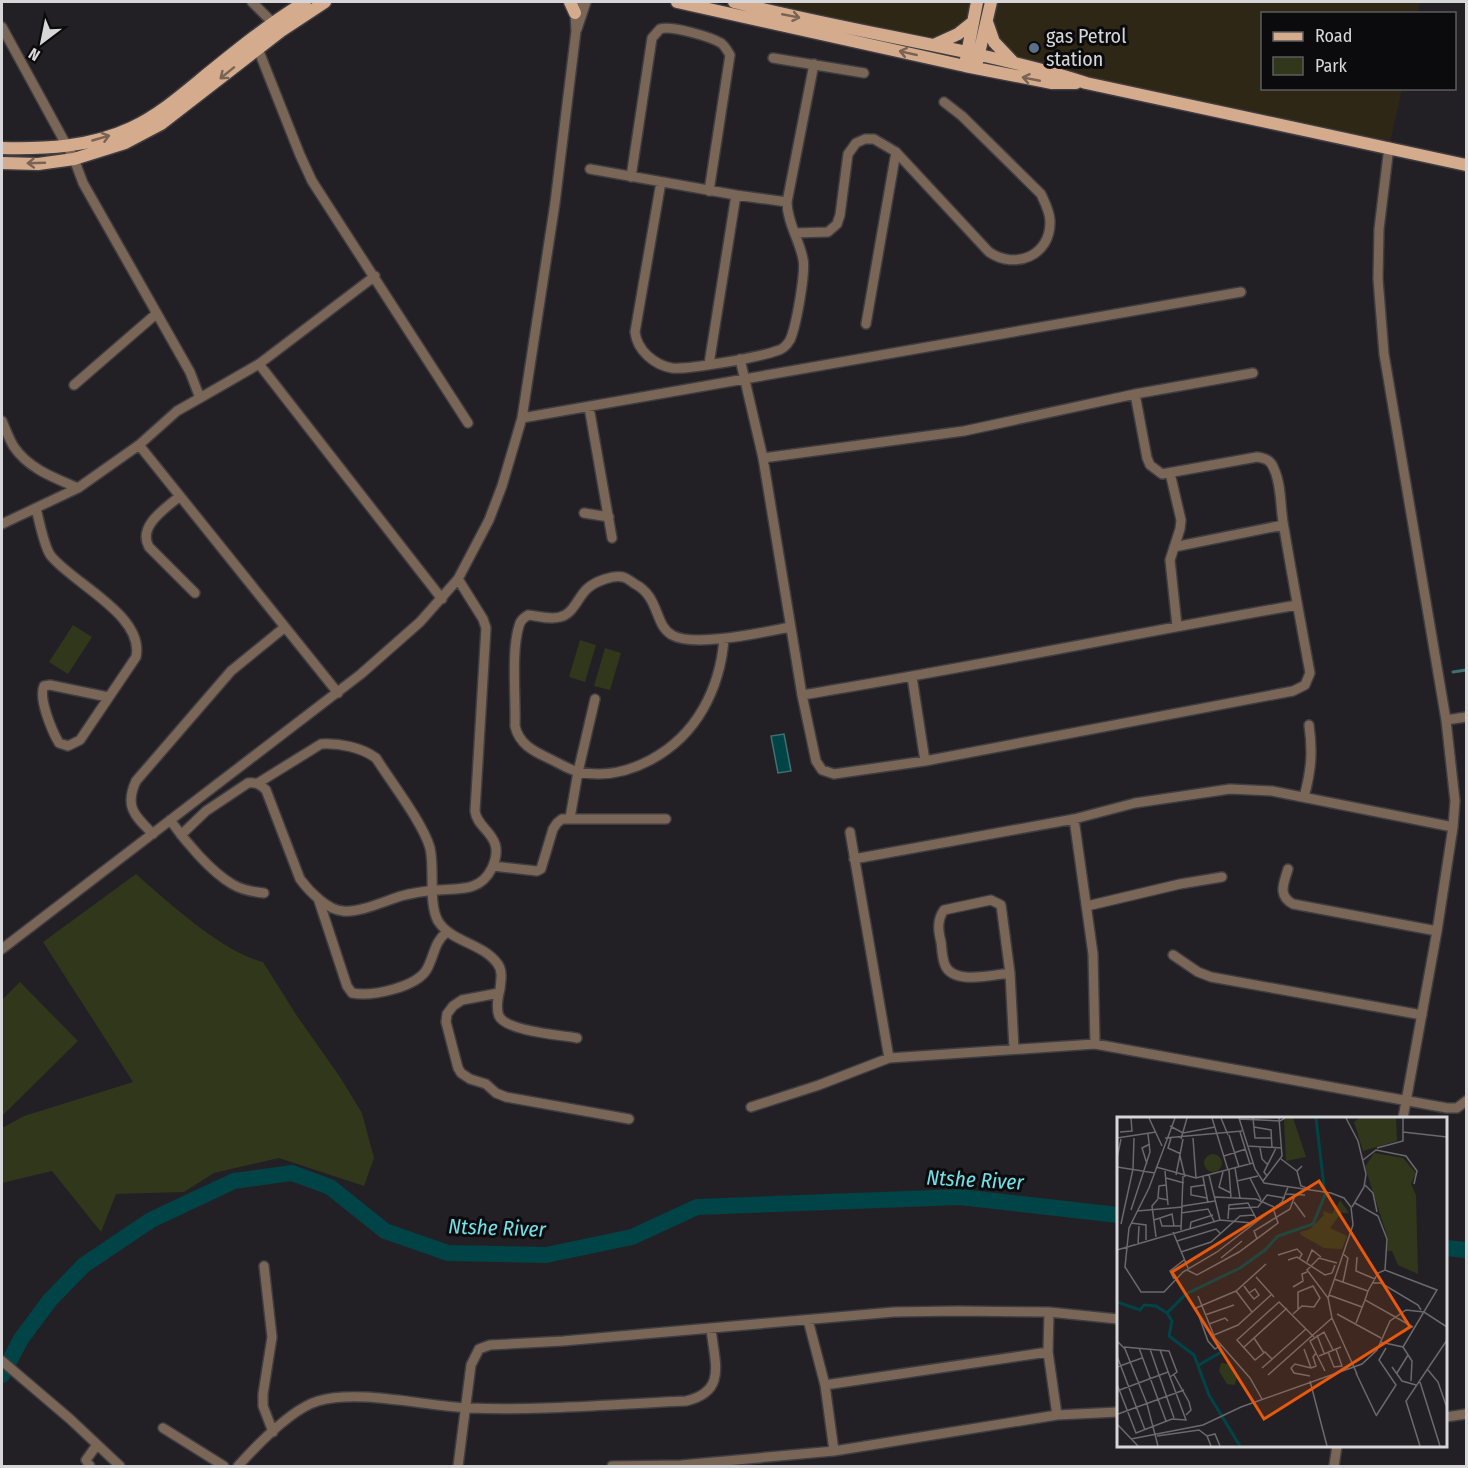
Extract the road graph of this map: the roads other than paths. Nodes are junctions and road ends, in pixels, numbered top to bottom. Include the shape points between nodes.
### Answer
1 (252, 2) edge
2 (305, 2) edge
3 (325, 2) edge
4 (586, 2) edge
5 (676, 2) edge
6 (734, 2) edge
7 (977, 2) edge
8 (991, 2) edge
9 (574, 5) edge
10 (986, 20) junction
11 (973, 22) junction
12 (2, 27) edge
13 (277, 27) junction
14 (576, 31) junction
15 (936, 44) junction
16 (258, 49) junction
17 (973, 53) junction
18 (773, 58) dead end
19 (1013, 62) junction
20 (814, 64) junction
21 (970, 67) junction
22 (864, 73) dead end
23 (1086, 83) junction
24 (944, 102) dead end
25 (66, 146) junction
26 (1389, 147) junction
27 (2, 148) edge
28 (896, 152) junction
29 (74, 159) junction
30 (2, 163) edge
31 (1467, 165) edge
32 (590, 169) dead end
33 (631, 177) junction
34 (661, 182) junction
35 (709, 191) junction
36 (736, 195) junction
37 (787, 202) junction
38 (795, 233) junction
39 (375, 276) junction
40 (1241, 292) dead end
41 (156, 314) junction
42 (866, 324) dead end
43 (740, 358) junction
44 (259, 364) junction
45 (709, 364) junction
46 (1253, 373) dead end
47 (744, 380) junction
48 (74, 385) dead end
49 (1136, 394) junction
50 (200, 398) junction
51 (589, 407) junction
52 (522, 418) junction
53 (2, 421) edge
54 (468, 423) dead end
55 (139, 445) junction
56 (763, 458) junction
57 (1170, 473) junction
58 (78, 488) junction
59 (180, 496) junction
60 (36, 508) junction
61 (584, 513) dead end
62 (609, 517) junction
63 (2, 524) edge
64 (1283, 525) junction
65 (612, 538) dead end
66 (1174, 547) junction
67 (458, 579) junction
68 (195, 593) dead end
69 (442, 599) junction
70 (1297, 605) junction
71 (1177, 626) junction
72 (285, 627) junction
73 (790, 627) junction
74 (724, 639) junction
75 (912, 677) junction
76 (338, 693) junction
77 (802, 695) junction
78 (108, 697) junction
79 (595, 699) dead end
80 (1467, 717) edge
81 (1446, 720) junction
82 (1310, 725) dead end
83 (925, 761) junction
84 (578, 772) junction
85 (258, 783) junction
86 (1304, 798) junction
87 (570, 818) junction
88 (666, 819) dead end
89 (1074, 819) junction
90 (170, 820) junction
91 (1453, 827) junction
92 (850, 832) dead end
93 (153, 834) junction
94 (181, 835) junction
95 (854, 859) junction
96 (493, 866) junction
97 (1288, 868) dead end
98 (1222, 877) dead end
99 (434, 890) junction
100 (264, 893) dead end
101 (318, 898) junction
102 (1087, 906) junction
103 (1437, 931) junction
104 (447, 932) junction
105 (2, 949) edge
106 (1173, 955) dead end
107 (1010, 973) junction
108 (499, 993) junction
109 (1422, 1015) junction
110 (577, 1038) dead end
111 (1095, 1044) junction
112 (1014, 1049) junction
113 (889, 1058) junction
114 (1406, 1101) junction
115 (1467, 1101) edge
116 (751, 1107) dead end
117 (1403, 1117) edge
118 (629, 1119) dead end
119 (264, 1266) dead end
120 (1049, 1312) junction
121 (1117, 1319) edge
122 (808, 1320) junction
123 (711, 1328) junction
124 (1048, 1352) junction
125 (2, 1361) edge
126 (825, 1385) junction
127 (467, 1408) junction
128 (1117, 1412) edge
129 (1467, 1414) edge
130 (1057, 1415) junction
131 (1447, 1417) edge
132 (163, 1428) dead end
133 (273, 1432) junction
134 (96, 1446) junction
135 (1337, 1447) edge
136 (834, 1451) junction
137 (623, 1466) edge
138 (669, 1466) edge
139 (90, 1467) edge
140 (120, 1467) edge
141 (224, 1467) edge
142 (238, 1467) edge
143 (458, 1467) edge
144 (612, 1467) edge
145 (1334, 1467) edge

1 - 13 street
2 - 13 main road
3 - 13 main road
4 - 14 street
21 -> 5 main road
6 -> 15 main road
7 - 11 main road
8 - 10 main road
9 - 14 street
10 - 17 main road
10 - 19 main road via 994,42
11 - 15 main road
11 - 17 main road
12 - 25 street
13 - 16 main road
25 -> 13 main road via 132,127
14 - 52 street
15 - 17 main road
16 -> 29 main road via 161,124 124,143
16 - 39 street via 312,181
17 - 19 main road
17 - 21 main road
18 - 20 street
19 - 23 main road
20 - 22 street
20 - 37 street
23 -> 21 main road via 1052,83
23 - 26 main road
24 - 28 street via 1041,194 1051,221 1038,251 1015,261 998,259
25 - 27 main road
25 - 29 street
26 - 31 main road
26 - 81 street via 1379,229 1384,354
28 - 38 street via 874,139 856,143 848,153 837,224 828,232
28 - 42 street
29 -> 30 main road
29 - 41 street via 83,183
32 - 33 street
33 - 34 street
33 - 35 street via 652,38 660,29 671,28 715,40 730,55
34 - 35 street
34 - 45 street via 636,339 641,350 662,365 674,368
35 - 36 street
36 - 37 street
36 - 45 street
37 - 38 street
38 - 43 street via 804,273 793,333 778,351
39 - 44 street
39 - 54 street
40 - 47 street
41 - 48 street
41 - 50 street via 190,372
43 - 45 street
43 - 47 street
44 - 50 street
44 - 69 street
46 - 49 street
47 - 51 street
47 - 56 street
49 - 56 street via 964,431
49 - 57 street via 1147,458 1156,471
50 - 55 street via 177,411
51 - 52 street
51 - 62 street
52 - 67 street via 489,520
53 - 58 street via 25,461
55 - 58 street
55 - 59 street
56 - 73 street
57 - 64 street via 1265,458 1275,470
57 - 66 street via 1181,519
58 - 60 street
59 - 68 street via 154,519 146,541
59 - 72 street
60 - 63 street
60 - 78 street via 50,555 127,622 136,637 136,657
61 - 62 street
62 - 65 street
64 - 66 street
64 - 70 street
66 - 71 street via 1170,568
67 - 69 street
67 - 96 street via 486,628 475,811 495,842
69 - 76 street via 399,642
70 - 71 street
70 - 83 street via 1310,673 1305,685 1293,691
71 - 75 street
72 - 76 street
72 - 93 street via 231,671 136,781 131,792 132,811
73 - 74 street
73 - 77 street
74 - 84 street via 716,679 702,710 666,751 620,772
74 - 84 street via 672,636 648,594 623,577 588,587 562,617 528,615 521,620 515,662 517,735 531,749
75 - 77 street
75 - 83 street
76 - 90 street
77 - 83 street via 816,761 822,770 834,774
78 - 78 street via 80,740 68,746 59,742 46,712 44,686
79 - 84 street
80 - 81 street
81 - 91 street via 1454,781
82 - 86 street via 1312,769
84 - 87 street
85 - 94 street via 248,783 206,811
85 - 99 street via 321,744 369,753 376,758 425,836
85 - 101 street via 266,790 300,879
86 - 89 street via 1272,791 1230,789 1135,803
86 - 91 street
87 - 88 street
87 - 96 street via 557,823 537,871
89 - 95 street
89 - 102 street
90 - 93 street
90 - 94 street
91 - 103 street
92 - 95 street
93 - 105 street
94 - 100 street via 232,884
95 - 113 street
96 - 99 street via 487,877 470,888
97 - 103 street via 1282,893 1293,904
98 - 102 street
99 - 101 street via 343,912
99 - 104 street via 434,909
101 - 104 street via 352,993 370,995 409,983 426,970 434,946
102 - 111 street via 1093,954
103 - 109 street
104 - 108 street via 499,964
106 - 109 street via 1211,977
107 - 107 street via 961,977 951,973 945,964 939,932 944,910 991,900 1001,905
107 - 112 street
108 - 110 street via 498,1011 504,1023
108 - 118 street via 462,1000 447,1014 458,1068 465,1077 506,1097
109 - 114 street
111 - 112 street
111 - 114 street
112 - 113 street
113 - 116 street
114 - 115 street via 1452,1109
114 - 117 street
119 - 133 street via 272,1337 263,1406
120 - 121 street
120 - 122 street via 894,1312
120 - 124 street
122 - 123 street
122 - 126 street
123 - 127 street via 485,1346 473,1358
123 - 127 street via 716,1378 706,1394 697,1398 568,1407
124 - 126 street
124 - 130 street
125 - 134 street
126 - 136 street
127 - 133 street via 333,1398 306,1405
127 - 143 street
128 - 130 street
129 - 131 street
130 - 136 street
132 - 141 street
133 - 142 street
134 - 139 street via 86,1460
134 - 140 street
135 - 145 street
136 - 138 street
137 - 138 street
137 - 144 street

